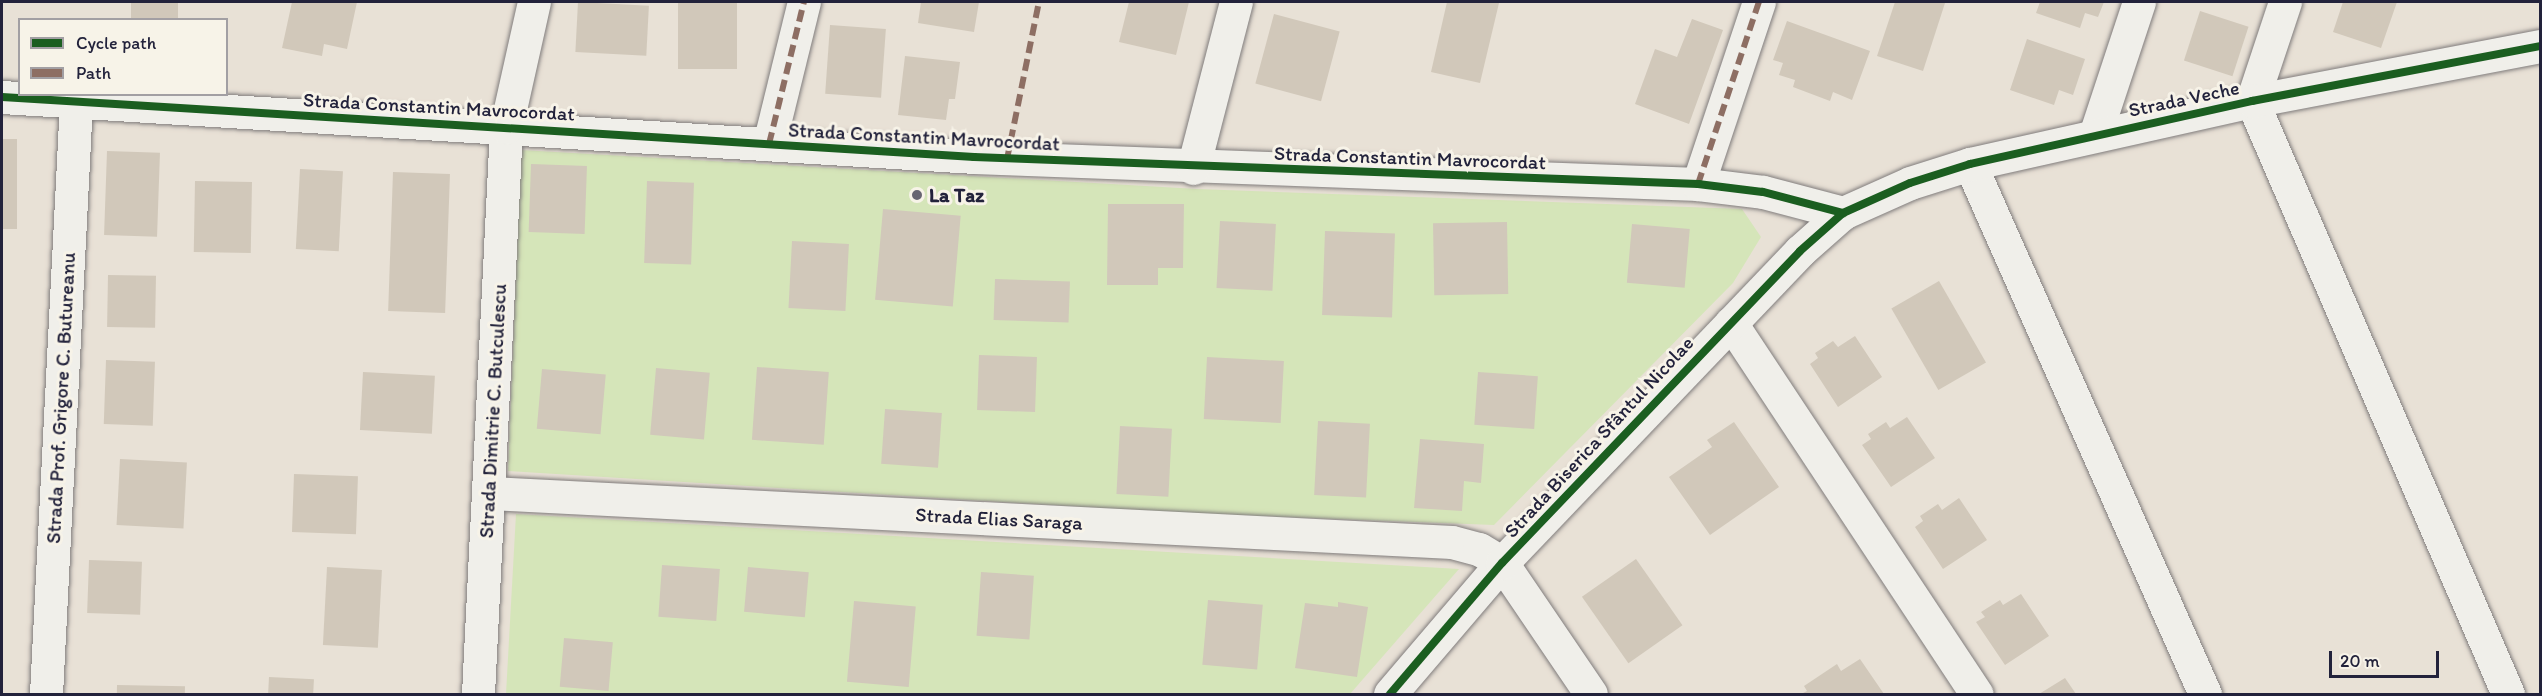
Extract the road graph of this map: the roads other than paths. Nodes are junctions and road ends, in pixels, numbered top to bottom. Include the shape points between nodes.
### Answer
1 (534, 2) edge
2 (804, 2) edge
3 (1236, 2) edge
4 (1759, 2) edge
5 (2139, 2) edge
6 (2284, 2) edge
7 (2541, 46) edge
8 (2, 97) edge
9 (76, 101) junction
10 (2252, 101) junction
11 (506, 127) junction
12 (2095, 135) junction
13 (770, 144) junction
14 (1970, 164) junction
15 (1193, 168) junction
16 (1698, 184) junction
17 (1843, 213) junction
18 (1731, 323) junction
19 (490, 493) junction
20 (1502, 564) junction
21 (45, 694) edge
22 (478, 694) edge
23 (1390, 694) edge
24 (1591, 694) edge
25 (1977, 694) edge
26 (2205, 694) edge
27 (2508, 694) edge

1 - 11 street, Strada Constantin Mavrocordat
2 - 13 street, Strada Constantin Mavrocordat
3 - 15 street
4 - 16 street
5 - 12 street
6 - 10 street
7 - 10 street, Strada Veche
8 - 9 street, Strada Constantin Mavrocordat
9 - 11 street, Strada Constantin Mavrocordat
9 - 21 street, Strada Prof. Grigore C. Butureanu
10 - 12 street, Strada Veche
10 - 27 street
11 - 13 street, Strada Constantin Mavrocordat
11 - 19 street, Strada Dimitrie C. Butculescu
12 - 14 street, Strada Veche
13 - 15 street, Strada Constantin Mavrocordat
14 - 17 street, Strada Veche via 1910,183
14 - 26 street
15 - 16 street, Strada Constantin Mavrocordat
16 - 17 street, Strada Constantin Mavrocordat via 1763,192
17 - 18 street, Strada Biserica Sfântul Nicolae
18 - 20 street, Strada Biserica Sfântul Nicolae
18 - 25 street
19 - 20 street, Strada Elias Saraga via 1452,542 1479,549
19 - 22 street, Strada Dimitrie C. Butculescu
20 - 23 street, Strada Biserica Sfântul Nicolae
20 - 24 street

